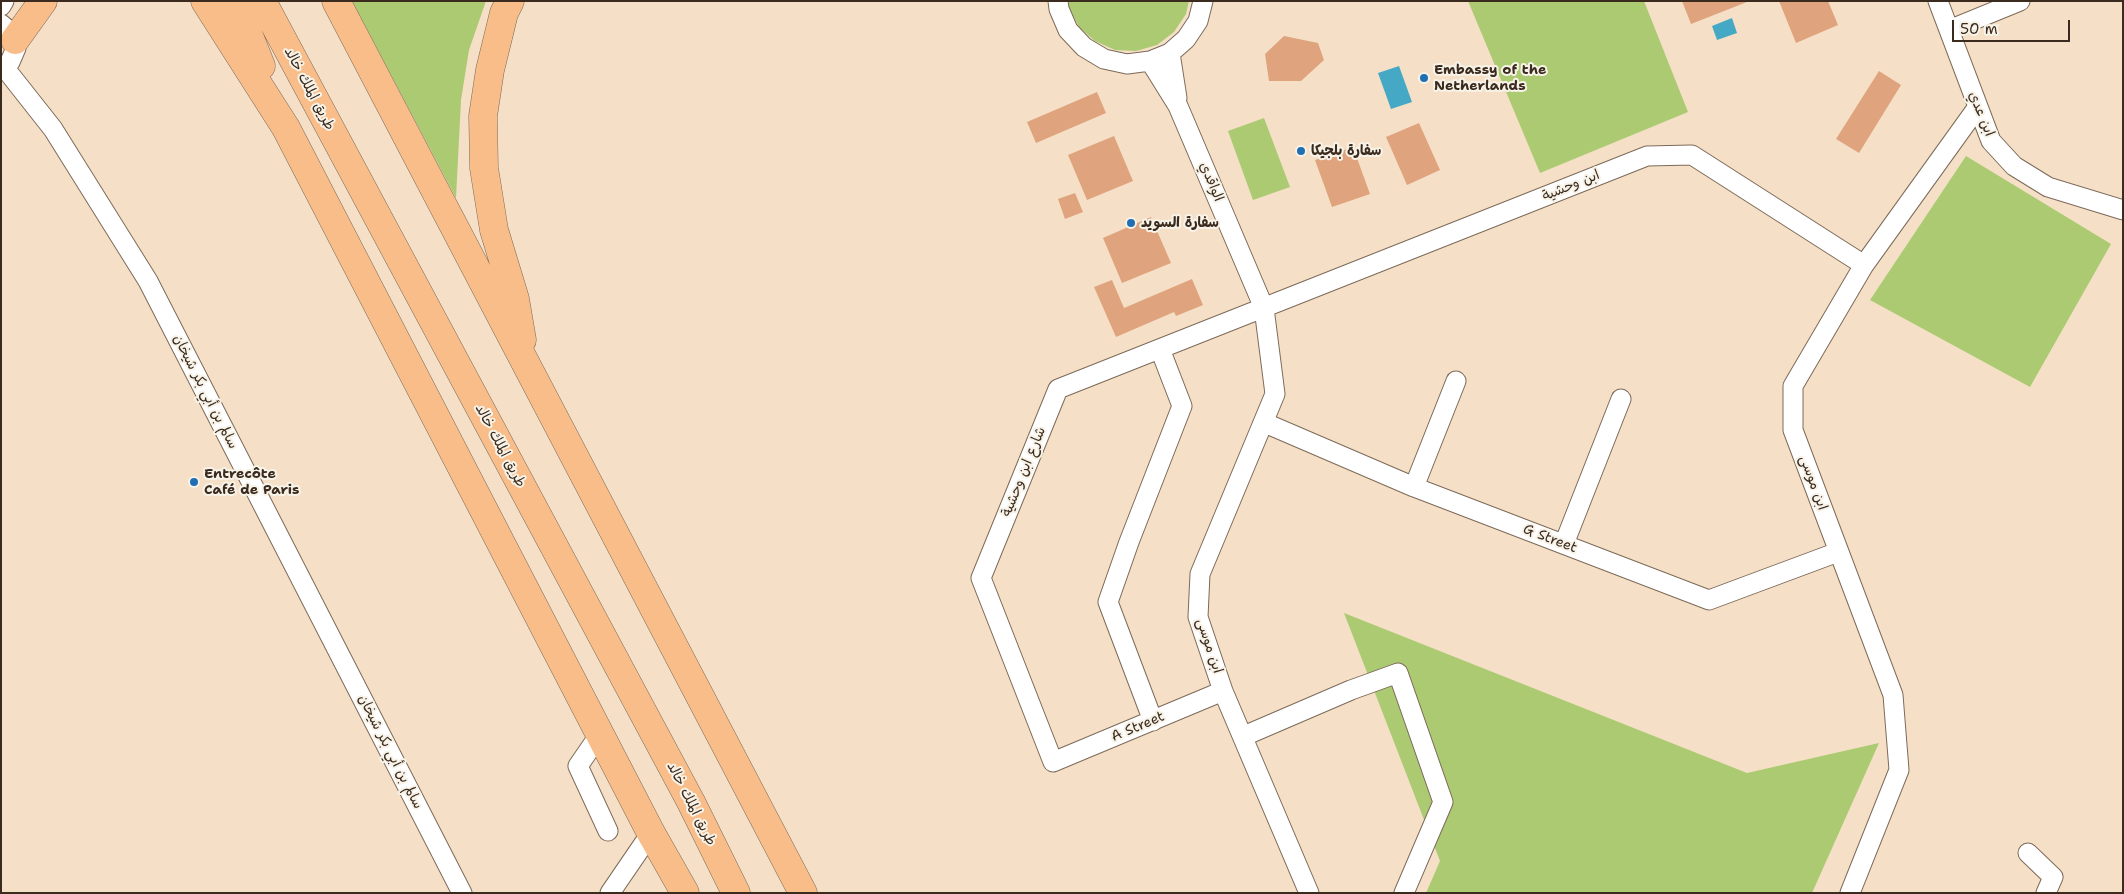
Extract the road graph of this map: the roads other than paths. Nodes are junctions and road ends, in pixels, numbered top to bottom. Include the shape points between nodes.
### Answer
1 (4, 1) edge
2 (42, 1) edge
3 (262, 1) edge
4 (336, 1) edge
5 (510, 1) edge
6 (1058, 1) edge
7 (1204, 1) edge
8 (1938, 1) edge
9 (2020, 1) edge
10 (212, 4) edge
11 (1, 6) edge
12 (1949, 30) junction
13 (8, 32) edge
14 (1170, 53) junction
15 (1150, 61) junction
16 (3, 68) edge
17 (1178, 106) junction
18 (1977, 108) junction
19 (2123, 210) edge
20 (1864, 265) junction
21 (1264, 308) junction
22 (1160, 349) junction
23 (527, 366) junction
24 (1456, 381) dead end
25 (1621, 399) dead end
26 (1264, 423) junction
27 (1414, 487) junction
28 (1564, 544) junction
29 (1838, 552) junction
30 (1223, 691) junction
31 (1153, 721) junction
32 (600, 734) junction
33 (1244, 736) junction
34 (1053, 762) joint
35 (608, 832) dead end
36 (651, 833) junction
37 (2028, 853) dead end
38 (462, 893) edge
39 (610, 893) edge
40 (685, 893) edge
41 (736, 893) edge
42 (803, 893) edge
43 (1309, 893) edge
44 (1404, 893) edge
45 (1850, 893) edge
46 (2046, 893) edge

1 - 11 street
2 - 13 highway
3 - 41 highway, طريق الملك خالد
4 - 23 highway
5 - 23 highway via 504,13 483,116 484,168 494,230 515,299
6 - 15 street via 1068,30 1084,47 1104,59 1127,64
7 - 14 street via 1198,21
8 - 12 street, ابن عدي
9 - 12 street
10 - 32 highway via 286,128
12 - 18 street, ابن عدي
13 - 16 street via 14,55
14 - 15 street
14 - 17 street
15 - 17 street, الواقدي
16 - 38 street, سالم بن أبي بكر شيخان via 53,130 148,281
17 - 21 street, الواقدي
18 - 19 street, ابن عدي via 1992,141 2014,166 2048,186
18 - 20 street, ابن موسى
20 - 21 street, ابن وحشية via 1692,155 1647,156
20 - 29 street, ابن موسى via 1793,386 1793,430
21 - 22 street, شارع ابن وحشية
21 - 26 street, ابن موسى via 1275,394
22 - 31 street via 1182,406 1108,602
22 - 34 street, شارع ابن وحشية via 1058,389 981,578
23 - 42 highway
24 - 27 street
25 - 28 street
26 - 27 street, G Street
26 - 30 street, ابن موسى via 1200,574 1198,617
27 - 28 street, G Street
28 - 29 street, G Street via 1709,600
29 - 45 street, ابن موسى via 1893,695 1899,770
30 - 31 street, A Street
30 - 33 street, ابن موسى
31 - 34 street, A Street
32 - 35 street via 578,766
32 - 36 highway
33 - 43 street, ابن موسى
33 - 44 street via 1398,673 1442,802
36 - 39 street
36 - 40 highway
37 - 46 street via 2053,877

